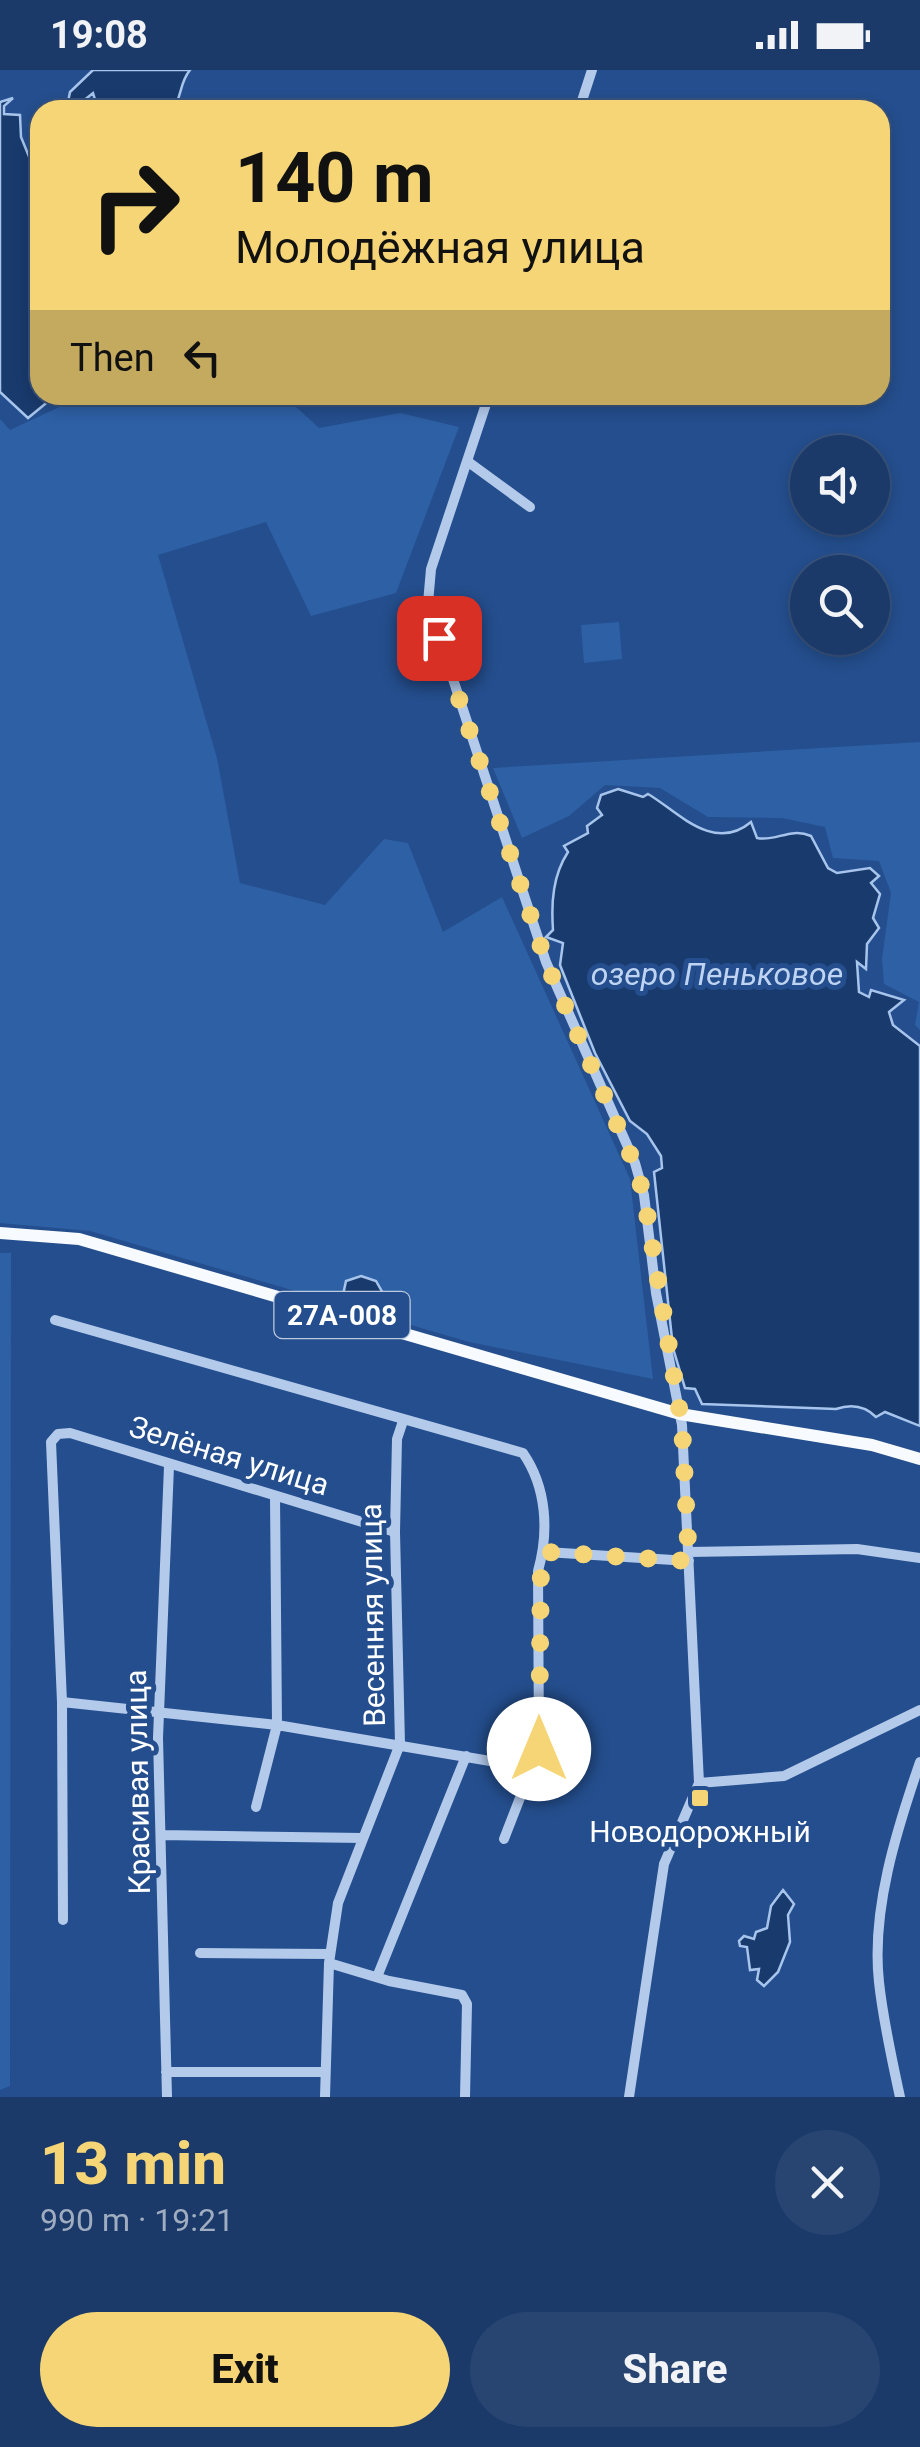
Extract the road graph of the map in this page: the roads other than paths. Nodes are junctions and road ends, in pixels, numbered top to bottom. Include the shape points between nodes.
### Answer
1 (592, 70) edge
2 (582, 100) edge
3 (486, 405) edge
4 (467, 461) junction
5 (530, 508) dead end
6 (0, 1233) edge
7 (55, 1320) dead end
8 (680, 1414) junction
9 (402, 1420) junction
10 (920, 1459) edge
11 (169, 1466) junction
12 (275, 1496) junction
13 (395, 1532) junction
14 (546, 1552) junction
15 (689, 1556) junction
16 (916, 1559) edge
17 (62, 1707) junction
18 (159, 1710) junction
19 (920, 1710) edge
20 (277, 1725) junction
21 (400, 1744) junction
22 (466, 1756) junction
23 (920, 1762) edge
24 (531, 1768) junction
25 (698, 1783) junction
26 (256, 1806) dead end
27 (161, 1836) junction
28 (363, 1838) junction
29 (504, 1839) dead end
30 (63, 1920) dead end
31 (200, 1952) dead end
32 (329, 1958) junction
33 (376, 1977) junction
34 (166, 2072) junction
35 (326, 2072) junction
36 (899, 2096) edge
37 (166, 2097) edge
38 (325, 2097) edge
39 (465, 2097) edge
40 (629, 2097) edge

1 - 2 street
3 - 4 street
4 - 5 street
4 - 8 street via 431,569 428,603 546,962 634,1163
6 - 8 main road, 27А-008 via 79,1239
7 - 9 street
8 - 10 main road, 27А-008 via 838,1438
8 - 15 street
9 - 13 street, Весенняя улица
9 - 14 street via 524,1453 534,1469
11 - 12 street, Зелёная улица
11 - 17 street, Зелёная улица via 70,1433 51,1442
11 - 18 street, Красивая улица
12 - 13 street, Зелёная улица
12 - 20 street
13 - 21 street, Весенняя улица
14 - 15 street
14 - 24 street via 538,1571 539,1749
15 - 16 street via 857,1549
15 - 25 street
17 - 18 street
17 - 30 street
18 - 20 street
18 - 27 street, Красивая улица
19 - 25 street via 784,1776
20 - 21 street
20 - 26 street
21 - 22 street
21 - 28 street, Весенняя улица
22 - 24 street
22 - 33 street
23 - 36 street via 879,1924 878,1980
24 - 29 street
25 - 40 street via 664,1864
27 - 28 street
27 - 34 street, Красивая улица
28 - 32 street, Весенняя улица via 338,1903
31 - 32 street
32 - 33 street
32 - 35 street, Весенняя улица
33 - 39 street via 462,1995
34 - 35 street
34 - 37 street, Красивая улица
35 - 38 street, Весенняя улица

